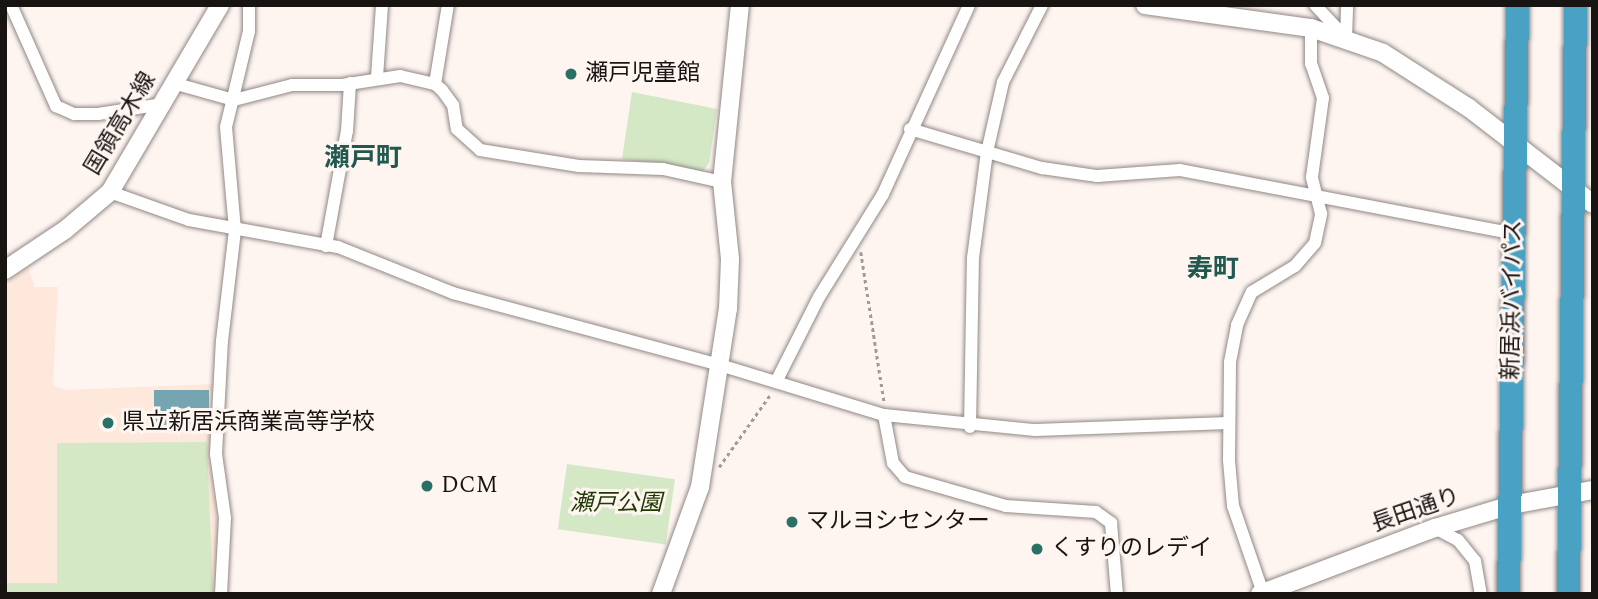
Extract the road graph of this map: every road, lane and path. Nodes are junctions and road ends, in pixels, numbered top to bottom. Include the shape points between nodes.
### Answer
1 (11, 5) edge
2 (220, 5) edge
3 (249, 5) edge
4 (382, 5) edge
5 (448, 5) edge
6 (740, 5) edge
7 (969, 5) edge
8 (1042, 5) edge
9 (1144, 5) edge
10 (1315, 5) edge
11 (1347, 5) edge
12 (1517, 5) edge
13 (1575, 5) edge
14 (1311, 28) junction
15 (1346, 38) junction
16 (377, 77) junction
17 (173, 83) junction
18 (350, 83) junction
19 (435, 83) junction
20 (234, 100) junction
21 (163, 104) junction
22 (910, 129) junction
23 (1514, 142) junction
24 (987, 152) junction
25 (722, 182) junction
26 (110, 192) junction
27 (1584, 197) edge
28 (1318, 198) junction
29 (235, 230) junction
30 (1514, 234) junction
31 (859, 236) junction
32 (326, 246) junction
33 (5, 270) edge
34 (720, 365) junction
35 (776, 382) junction
36 (884, 415) junction
37 (1229, 423) junction
38 (970, 427) junction
39 (700, 487) junction
40 (1581, 492) edge
41 (1511, 505) junction
42 (1434, 528) junction
43 (1261, 593) edge
44 (221, 594) edge
45 (661, 594) edge
46 (1117, 594) edge
47 (1481, 594) edge
48 (1508, 594) edge
49 (1568, 594) edge

1 - 21 street via 56,106 74,114 99,114
2 - 17 street, 国領高木線
3 - 20 street via 250,31
4 - 16 street
5 - 19 street
6 - 25 street
7 - 22 street
8 - 24 street via 1003,82
9 - 14 street
10 - 15 street
11 - 15 street
12 - 23 highway, 新居浜バイパス
13 - 27 highway
14 - 15 street
14 - 28 street via 1311,64 1323,98 1312,177
15 - 23 street via 1421,73
16 - 18 street
16 - 19 street
17 - 20 street
17 - 21 street, 国領高木線
18 - 20 street via 292,85
18 - 32 street via 347,131
19 - 25 street via 449,96 464,139 480,150 579,166 663,169
20 - 29 street via 226,127
21 - 26 street, 国領高木線
22 - 24 street
22 - 31 street via 883,194
23 - 27 street
23 - 30 highway, 新居浜バイパス
24 - 28 street via 1042,168 1097,176 1180,170
24 - 38 street via 972,271
25 - 34 street via 730,259
26 - 29 street via 188,220
26 - 33 street, 国領高木線 via 65,230
27 - 40 highway
28 - 30 street
28 - 37 street via 1321,214 1315,243 1295,267 1252,292 1237,325 1230,362
29 - 32 street
29 - 44 street via 222,341 216,454 225,518
30 - 41 highway, 新居浜バイパス
31 - 35 street via 818,297
31 - 36 path via 884,384
32 - 34 street via 385,264 453,293
34 - 35 street
34 - 39 street
35 - 36 street
35 - 39 path
36 - 38 street
36 - 46 street via 893,463 905,477 1006,506 1096,512 1111,523
37 - 38 street via 1035,430
37 - 43 street via 1233,506
39 - 45 street
40 - 41 street, 長田通り
40 - 49 highway
41 - 42 street, 長田通り
41 - 48 highway, 新居浜バイパス
42 - 43 street, 長田通り
42 - 47 street via 1458,540 1475,561

